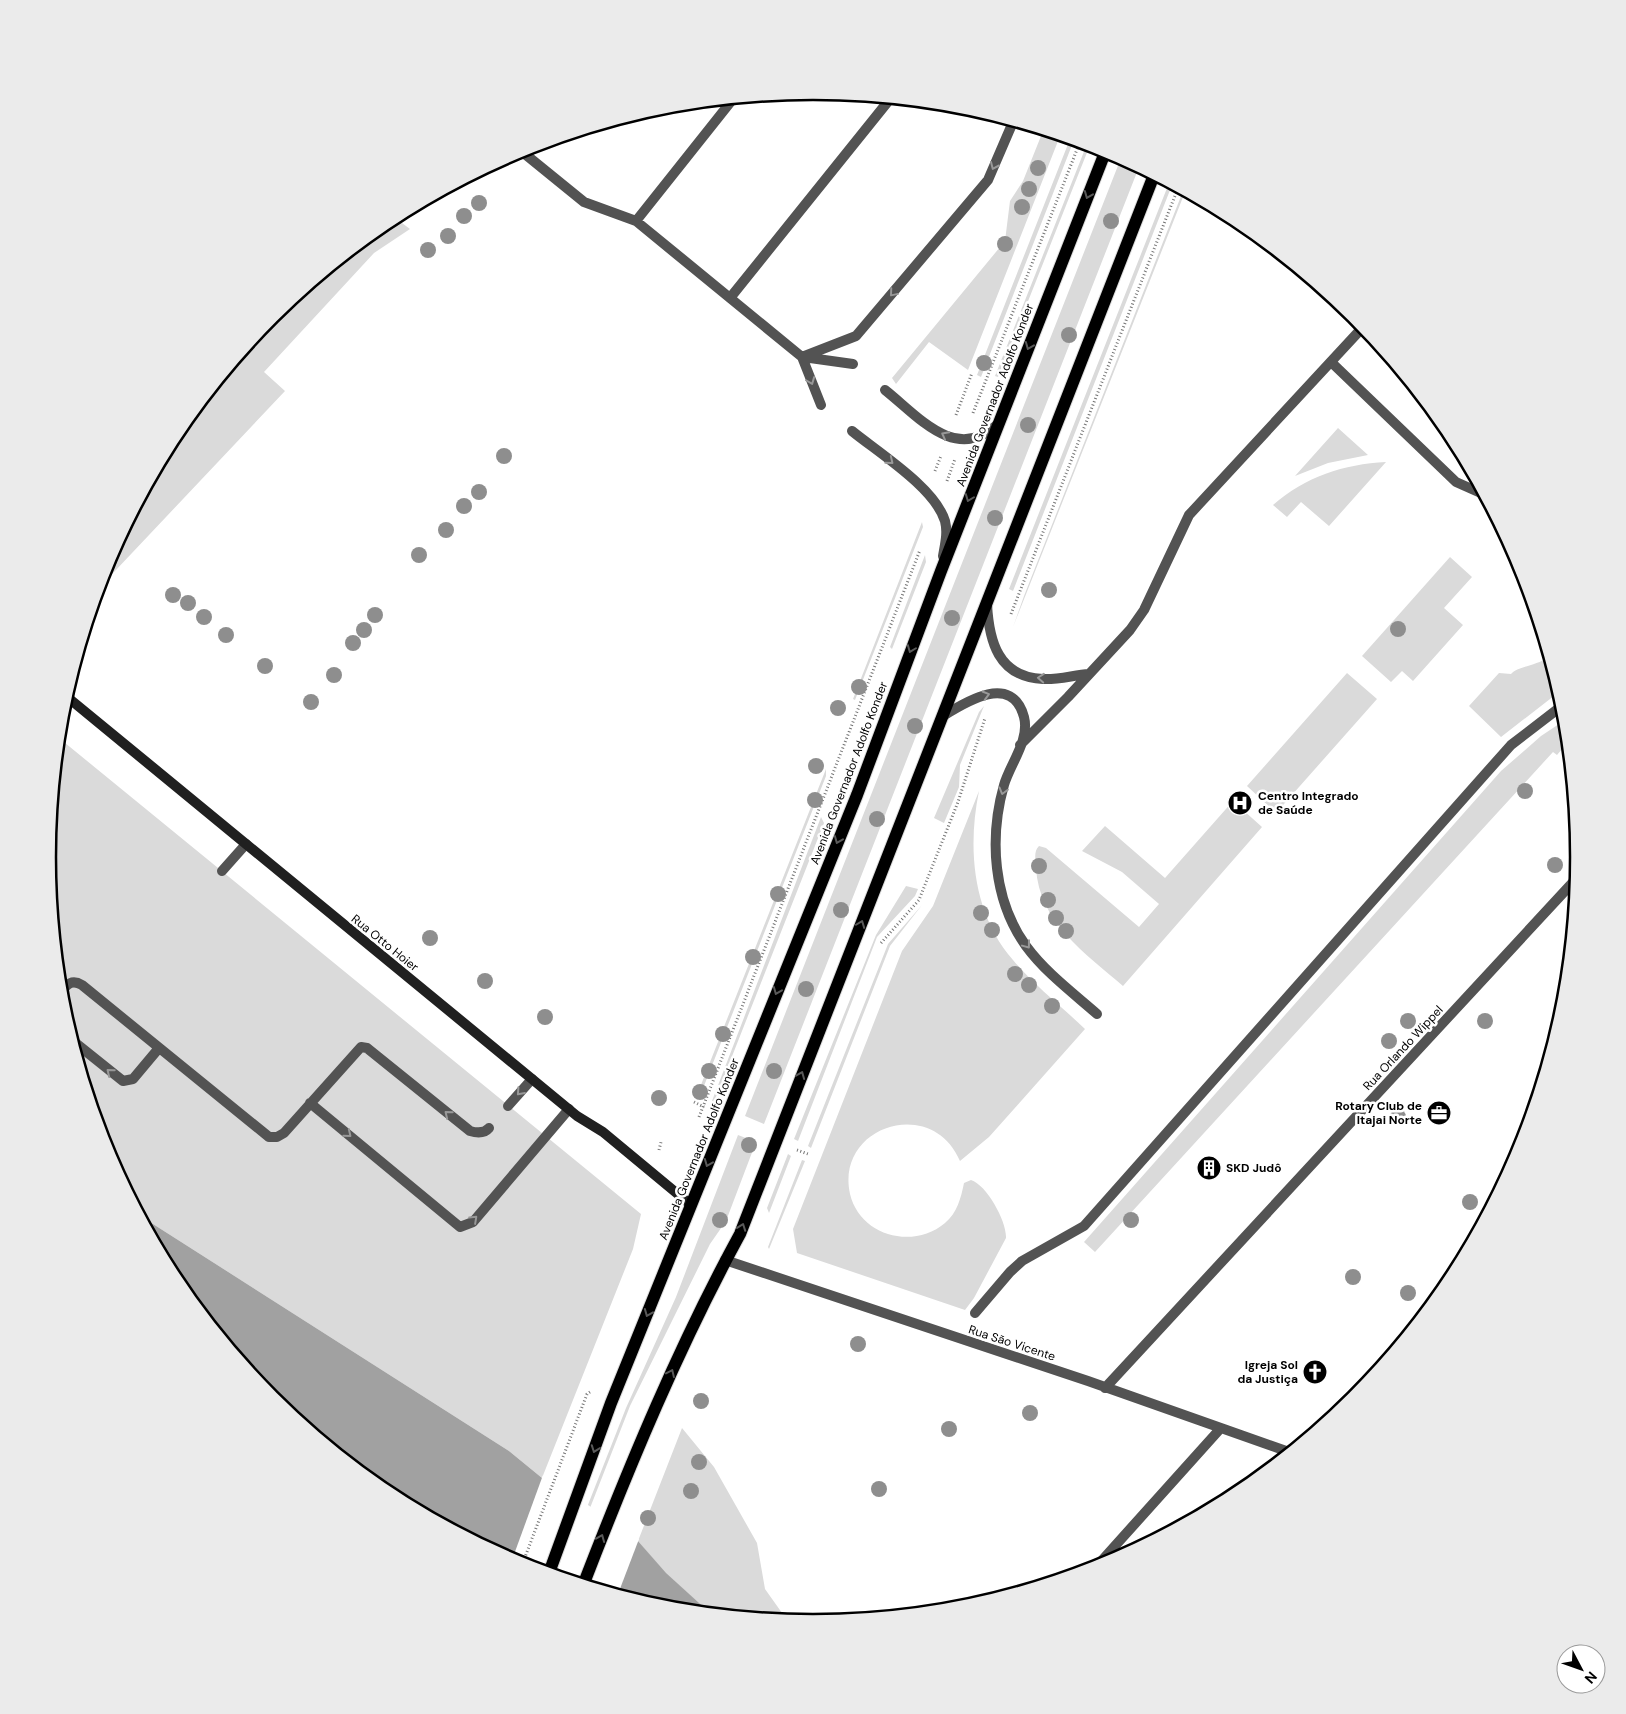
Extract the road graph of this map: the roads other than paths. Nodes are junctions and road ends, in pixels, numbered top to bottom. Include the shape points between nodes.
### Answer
1 (886, 104) edge
2 (728, 106) edge
3 (1011, 127) edge
4 (528, 156) edge
5 (1103, 158) edge
6 (1152, 180) edge
7 (636, 221) junction
8 (730, 298) junction
9 (1358, 333) edge
10 (802, 357) junction
11 (1331, 362) junction
12 (854, 364) dead end
13 (885, 390) dead end
14 (821, 406) dead end
15 (1001, 418) junction
16 (852, 431) dead end
17 (1474, 491) edge
18 (941, 571) junction
19 (987, 602) junction
20 (1089, 674) junction
21 (73, 702) edge
22 (1555, 711) edge
23 (943, 716) junction
24 (1020, 745) junction
25 (246, 844) junction
26 (222, 871) dead end
27 (1569, 887) edge
28 (68, 986) edge
29 (1097, 1014) dead end
30 (81, 1047) edge
31 (159, 1048) junction
32 (532, 1079) junction
33 (310, 1103) junction
34 (508, 1106) dead end
35 (569, 1109) junction
36 (489, 1128) dead end
37 (691, 1205) junction
38 (725, 1260) junction
39 (975, 1313) dead end
40 (1105, 1388) junction
41 (1220, 1428) junction
42 (1283, 1450) edge
43 (1108, 1554) edge
44 (550, 1566) edge
45 (586, 1579) edge

1 - 8 street
2 - 7 street
3 -> 10 street via 988,180 856,336
4 - 7 street via 584,202
5 -> 15 main road, Avenida Governador Adolfo Konder
6 - 19 main road
7 - 8 street
8 - 10 street
9 - 11 street
10 - 12 street
10 -> 14 street
11 - 17 street via 1456,482
11 - 20 street via 1189,515 1144,610
15 -> 13 street via 997,426 980,438 955,440 941,434
15 -> 18 main road, Avenida Governador Adolfo Konder
16 -> 18 street via 921,486 938,505 947,536
18 -> 37 main road, Avenida Governador Adolfo Konder via 856,795
20 -> 19 street via 1044,679 1017,671 997,653 990,637
19 - 23 main road
20 - 24 street
21 - 25 street, Rua Otto Hoier
22 - 39 street via 1511,745 1192,1098 1084,1226 1022,1261
23 -> 24 street via 967,701 992,693 1006,694 1020,707 1023,716 1025,725
38 -> 23 main road via 740,1234
24 -> 29 street via 1004,784 996,818 996,864 1004,899 1026,946
25 - 26 street
25 - 32 street, Rua Otto Hoier
27 - 40 street, Rua Orlando Wippel
28 - 31 street via 79,983
31 -> 30 street via 133,1079 123,1081
31 - 33 street via 269,1138 281,1135
32 -> 34 street
32 - 35 street, Rua Otto Hoier
33 -> 35 street via 460,1226 473,1222
36 -> 33 street via 478,1133 470,1132 364,1047 358,1048
35 - 37 street, Rua Otto Hoier via 603,1132
37 -> 44 main road, Avenida Governador Adolfo Konder via 611,1403
38 - 40 street, Rua São Vicente
45 -> 38 main road via 651,1417
40 - 41 street, Rua São Vicente
41 - 42 street, Rua São Vicente
41 - 43 street

